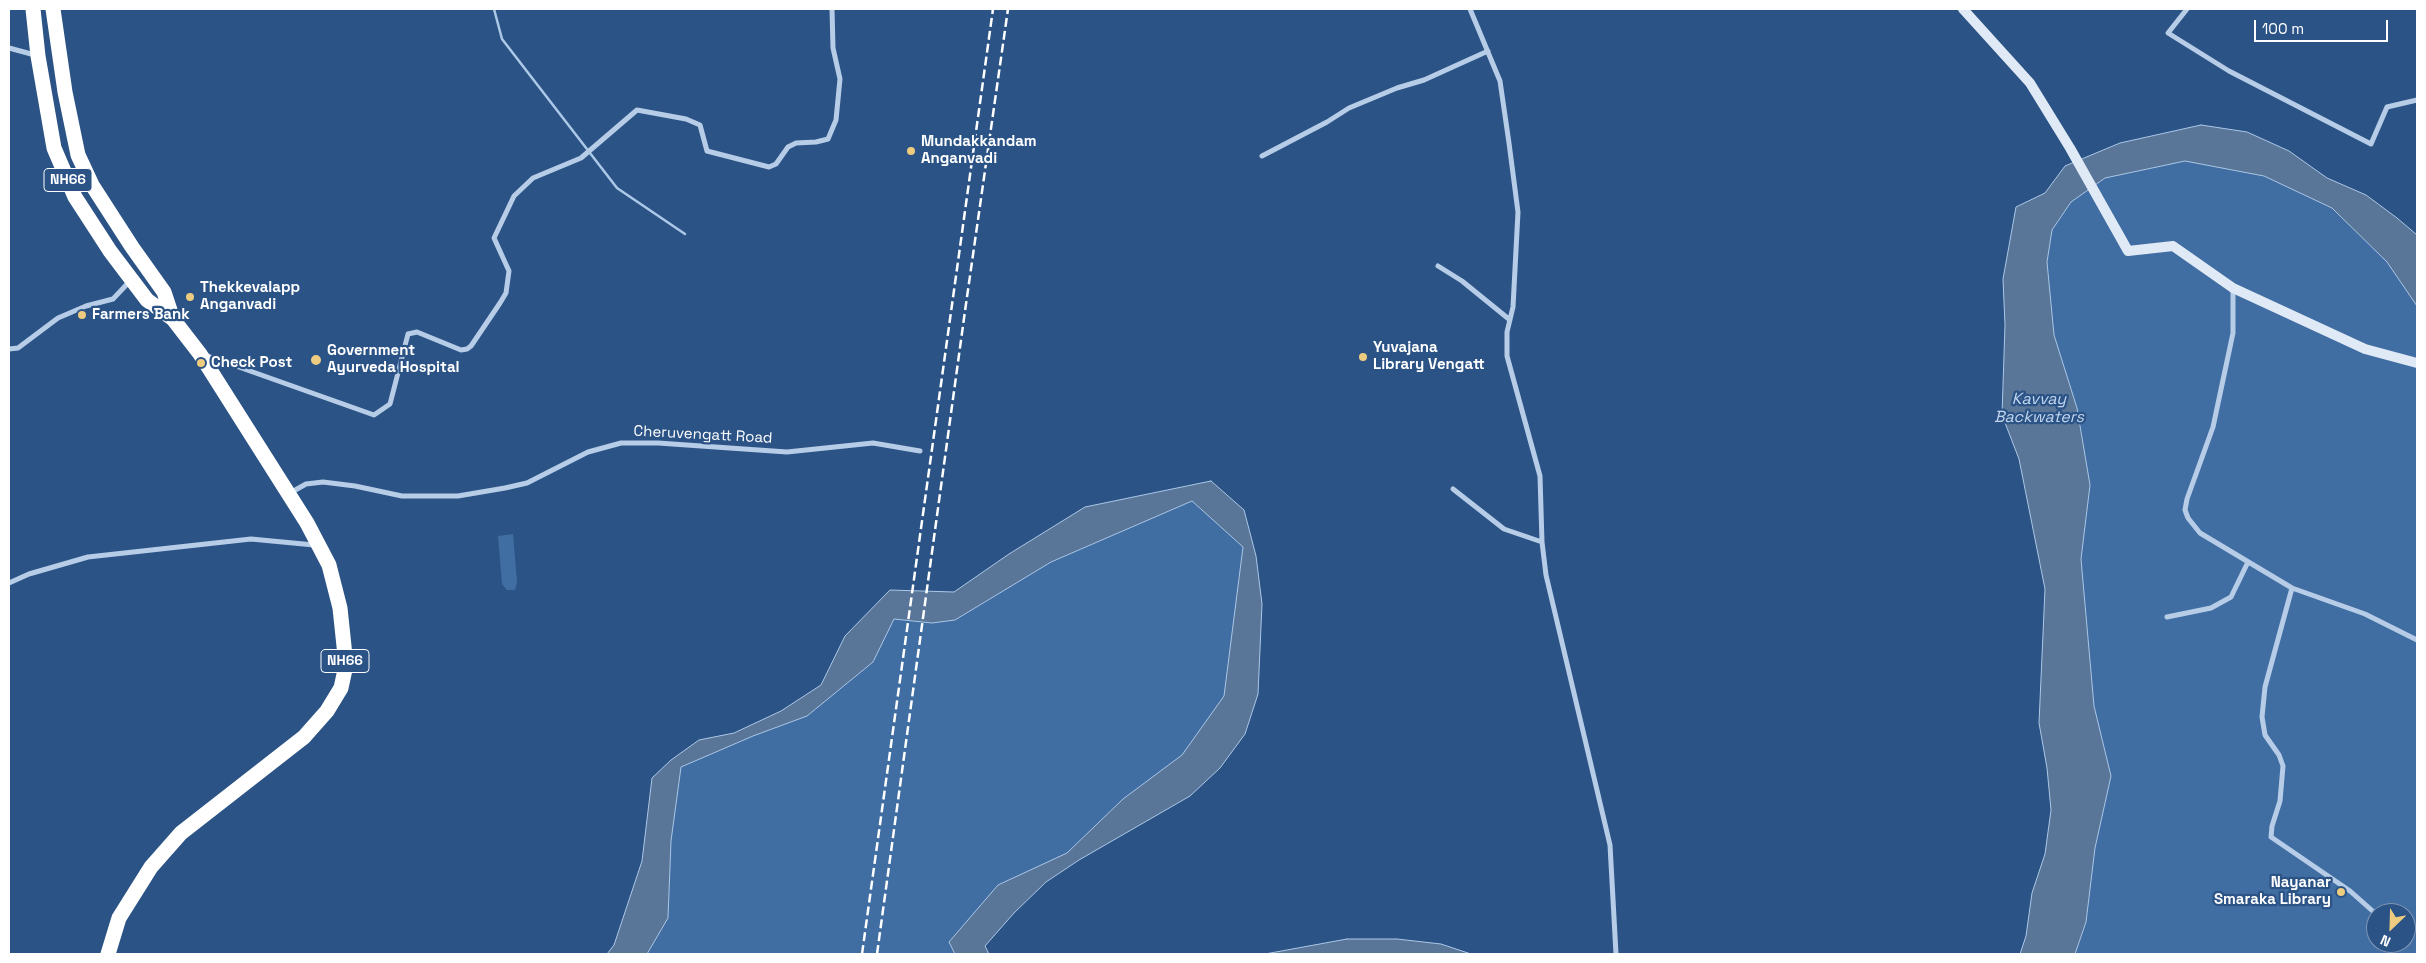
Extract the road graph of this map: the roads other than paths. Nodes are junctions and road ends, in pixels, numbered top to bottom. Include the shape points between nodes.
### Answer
1 (33, 9) edge
2 (53, 9) edge
3 (832, 9) edge
4 (1470, 9) edge
5 (1963, 9) edge
6 (2187, 9) edge
7 (9, 48) edge
8 (1488, 52) junction
9 (38, 56) junction
10 (2417, 100) edge
11 (1262, 156) dead end
12 (1438, 266) dead end
13 (132, 279) junction
14 (2233, 288) junction
15 (173, 319) junction
16 (1510, 320) junction
17 (9, 349) edge
18 (200, 354) junction
19 (2417, 363) edge
20 (920, 451) dead end
21 (1453, 489) dead end
22 (287, 495) junction
23 (1542, 542) junction
24 (320, 546) junction
25 (2248, 562) junction
26 (9, 583) edge
27 (2292, 588) junction
28 (2167, 617) dead end
29 (2417, 640) edge
30 (2366, 905) edge
31 (108, 954) edge
32 (1616, 954) edge

1 - 9 highway, NH66
2 - 15 highway, NH66 via 78,155 92,185 164,292
3 - 18 street via 833,48 840,79 836,120 828,139 796,143 769,167 707,151 700,125 668,114 637,110 585,154 534,178 514,196 494,238 509,271 506,293 471,346 461,350 418,332 408,334 390,404 374,415 243,366
4 - 8 street
5 - 14 street via 2030,83 2128,251 2173,246
6 - 10 street via 2168,33 2229,71 2370,144 2387,107
7 - 9 street
8 - 11 street via 1349,108
8 - 16 street via 1500,81 1518,212
9 - 13 highway, NH66 via 54,148 75,197
12 - 16 street via 1462,280
13 - 15 highway, NH66 via 146,300
13 - 17 street via 113,300 86,306 58,318 18,348
14 - 19 street via 2365,349
14 - 25 street via 2233,333 2213,428 2185,510 2200,533
15 - 18 highway, NH66
16 - 23 street via 1507,356 1540,476
18 - 22 highway, NH66
20 - 22 street, Cheruvengatt Road via 873,443 787,452 621,443 588,452 528,483 458,496 402,496 323,482 306,484
21 - 23 street via 1504,529
22 - 24 highway, NH66
23 - 32 street via 1546,575 1610,845
24 - 26 street via 251,539 190,544 88,557
24 - 31 highway, NH66 via 329,565 340,608 346,664 341,688 327,711 304,737 181,833 150,867 119,918
25 - 27 street
25 - 28 street via 2231,597 2211,608
27 - 29 street via 2365,614
27 - 30 street via 2265,686 2262,717 2265,736 2283,766 2280,801 2271,837

